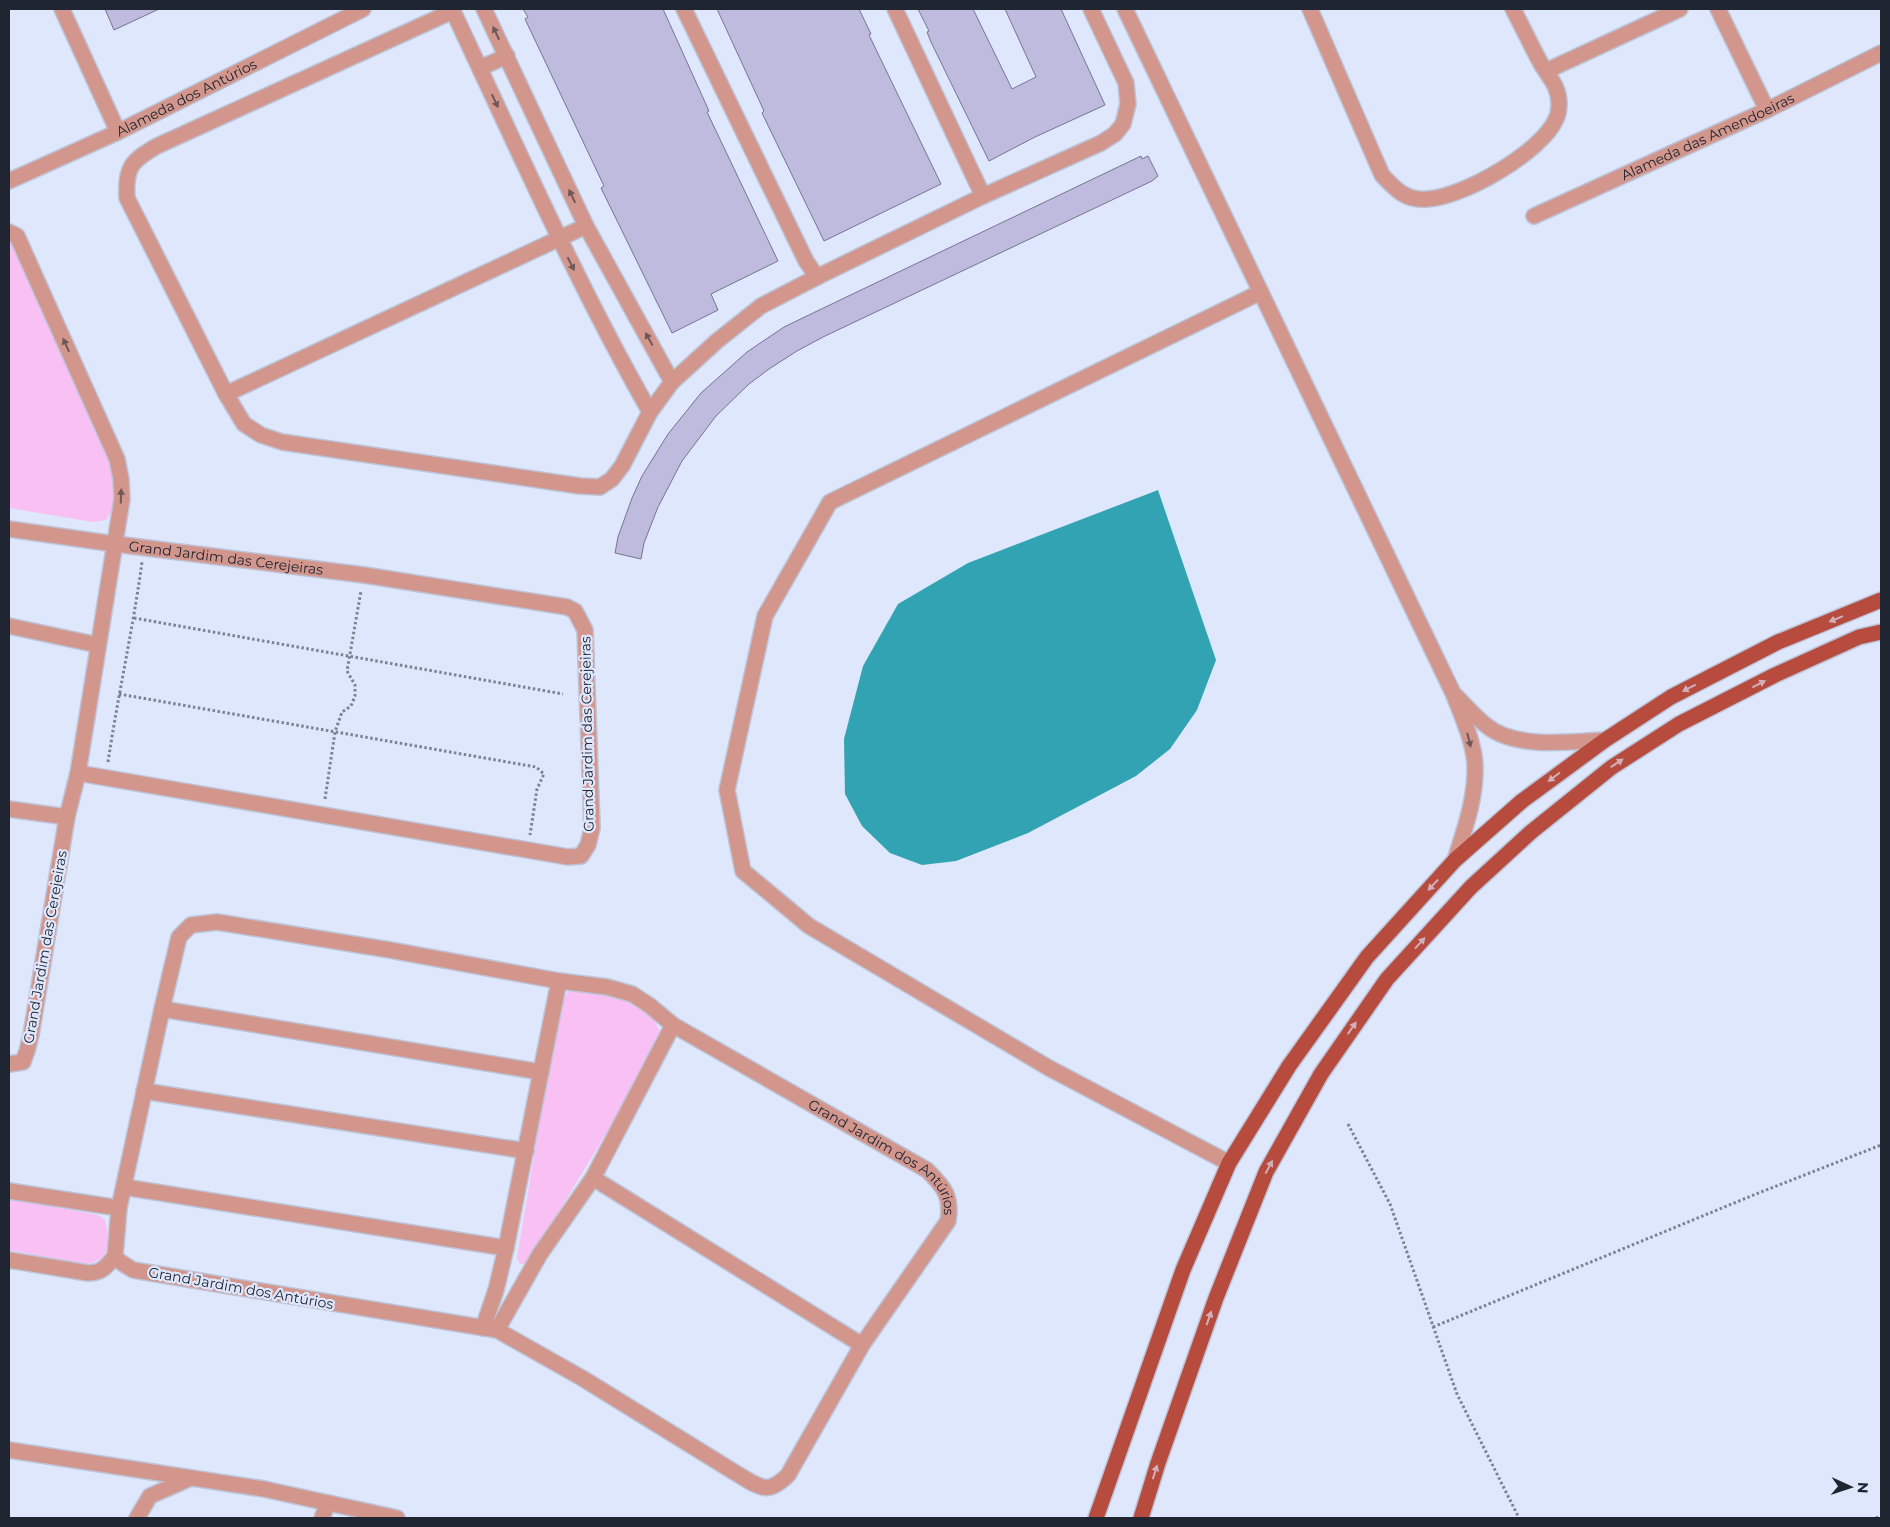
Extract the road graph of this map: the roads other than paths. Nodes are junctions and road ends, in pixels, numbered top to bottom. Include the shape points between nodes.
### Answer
1 (62, 9) edge
2 (363, 9) edge
3 (484, 9) edge
4 (684, 9) edge
5 (894, 9) edge
6 (1091, 9) edge
7 (1125, 9) edge
8 (1310, 9) edge
9 (1513, 9) edge
10 (1680, 9) edge
11 (1718, 9) edge
12 (453, 10) edge
13 (1881, 53) edge
14 (507, 56) junction
15 (480, 68) junction
16 (1546, 70) junction
17 (1766, 110) junction
18 (118, 132) junction
19 (9, 181) edge
20 (983, 196) junction
21 (1534, 216) dead end
22 (586, 226) junction
23 (9, 232) edge
24 (559, 240) junction
25 (817, 276) junction
26 (1261, 292) junction
27 (672, 382) junction
28 (226, 394) junction
29 (650, 412) junction
30 (9, 529) edge
31 (115, 544) junction
32 (1881, 600) edge
33 (9, 626) edge
34 (1881, 632) edge
35 (98, 645) junction
36 (1453, 693) junction
37 (1604, 740) junction
38 (78, 774) junction
39 (9, 808) edge
40 (67, 817) junction
41 (1456, 860) junction
42 (559, 981) junction
43 (162, 1009) junction
44 (674, 1025) junction
45 (9, 1064) edge
46 (541, 1072) junction
47 (144, 1091) junction
48 (526, 1151) junction
49 (1230, 1163) junction
50 (593, 1178) junction
51 (124, 1187) junction
52 (9, 1191) edge
53 (119, 1208) junction
54 (506, 1248) junction
55 (116, 1256) junction
56 (9, 1260) edge
57 (490, 1329) junction
58 (862, 1346) junction
59 (9, 1450) edge
60 (193, 1477) junction
61 (328, 1503) junction
62 (137, 1518) edge
63 (322, 1518) edge
64 (397, 1518) edge
65 (1096, 1518) edge
66 (1141, 1518) edge

1 - 18 street
2 - 18 street, Alameda dos Antúrios
14 -> 3 street
4 - 25 street via 806,261
5 - 20 street
6 - 20 street via 1126,83 1128,104 1123,124 1101,144
7 - 26 street
8 - 16 street via 1382,175 1399,193 1415,198 1427,200 1477,185 1517,160 1547,133 1557,118 1559,103 1555,83
9 - 16 street
10 - 16 street
11 - 17 street
12 - 15 street
12 - 28 street via 157,146 131,166 126,181 128,198
13 - 17 street, Alameda das Amendoeiras
14 - 15 street
22 -> 14 street
15 -> 24 street
17 - 21 street, Alameda das Amendoeiras
18 - 19 street, Alameda dos Antúrios
20 - 25 street
22 - 24 street
27 -> 22 street
31 -> 23 street via 122,499 117,459 17,236
24 - 28 street
24 -> 29 street
25 - 27 street via 761,306
26 - 36 street
26 - 49 street via 830,502 765,616 727,790 744,871 809,926 1049,1068
27 - 29 street
28 - 29 street via 244,424 260,435 282,442 600,487 622,466
30 - 31 street
31 - 35 street, Grand Jardim das Cerejeiras
31 - 38 street, Grand Jardim das Cerejeiras via 364,575 567,607 575,611 585,630 592,828 581,856 568,856
32 -> 37 main road via 1778,642 1671,697
33 - 35 street
66 -> 34 main road via 1216,1298 1266,1172 1321,1074 1387,979 1471,887 1531,832 1612,766 1679,724 1776,675 1859,637
35 - 38 street, Grand Jardim das Cerejeiras
36 - 37 street via 1488,727 1512,738 1531,742
36 -> 41 street via 1475,763 1472,802
37 -> 41 main road via 1522,801
38 - 40 street, Grand Jardim das Cerejeiras
39 - 40 street
40 - 45 street, Grand Jardim das Cerejeiras via 28,1051 23,1062
41 -> 49 main road via 1367,957 1289,1066
42 - 43 street, Grand Jardim dos Antúrios via 390,950 202,922 191,925 179,937
42 - 44 street, Grand Jardim dos Antúrios via 607,987 632,994
42 - 46 street
43 - 46 street
43 - 47 street, Grand Jardim dos Antúrios
44 - 50 street
44 - 58 street, Grand Jardim dos Antúrios via 927,1170 944,1187 950,1207 948,1221
46 - 48 street
47 - 48 street
47 - 51 street, Grand Jardim dos Antúrios
48 - 54 street
49 - 65 main road via 1183,1270
50 - 57 street
50 - 58 street
51 - 53 street, Grand Jardim dos Antúrios
51 - 54 street
52 - 53 street
53 - 55 street, Grand Jardim dos Antúrios
54 - 57 street
55 - 56 street via 97,1273
55 - 57 street, Grand Jardim dos Antúrios via 133,1270
57 - 58 street, Grand Jardim dos Antúrios via 582,1378 739,1475 766,1488 776,1486 788,1475
59 - 60 street
60 - 61 street
60 - 62 street via 150,1496
61 - 63 street
61 - 64 street

